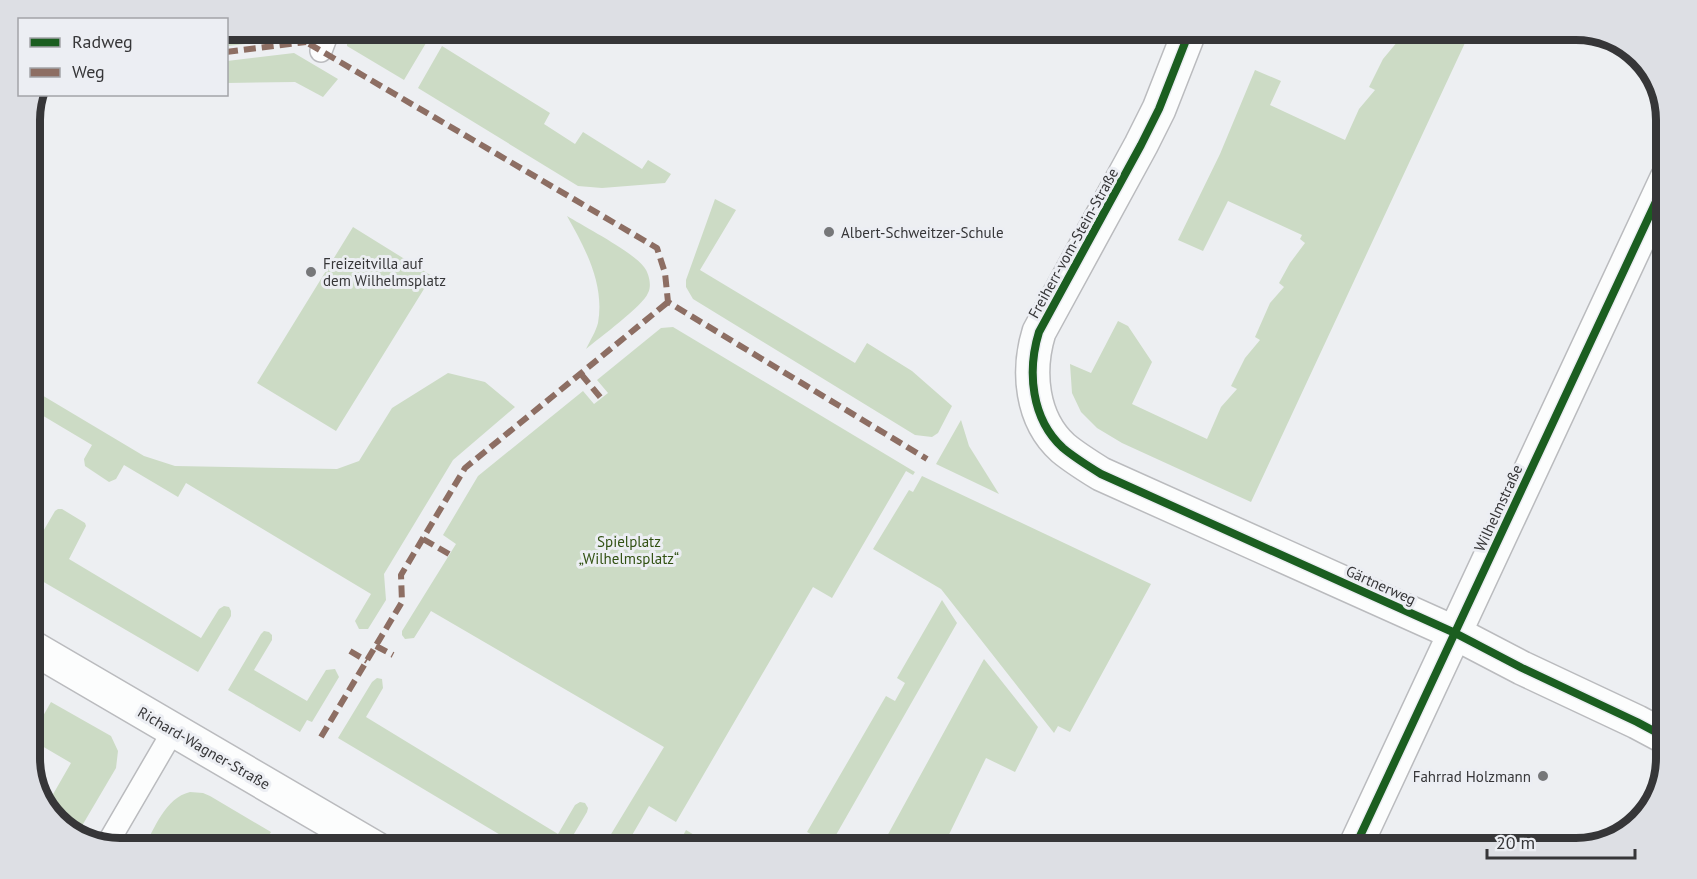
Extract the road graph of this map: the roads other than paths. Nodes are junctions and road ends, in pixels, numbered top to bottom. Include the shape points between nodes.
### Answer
1 (325, 40) edge
2 (1186, 40) edge
3 (321, 51) dead end
4 (1656, 202) edge
5 (1082, 463) joint
6 (1455, 633) junction
7 (41, 652) edge
8 (173, 730) junction
9 (1656, 732) edge
10 (111, 838) edge
11 (358, 838) edge
12 (1359, 838) edge

1 - 3 lane
2 - 5 street, Freiherr-vom-Stein-Straße via 1137,154 1045,318 1035,344 1033,386 1041,416 1062,447
4 - 6 street, Wilhelmstraße
5 - 6 street, Gärtnerweg
6 - 9 street, Gärtnerweg
6 - 12 street, Wilhelmstraße
7 - 8 street, Richard-Wagner-Straße
8 - 10 lane
8 - 11 street, Richard-Wagner-Straße

